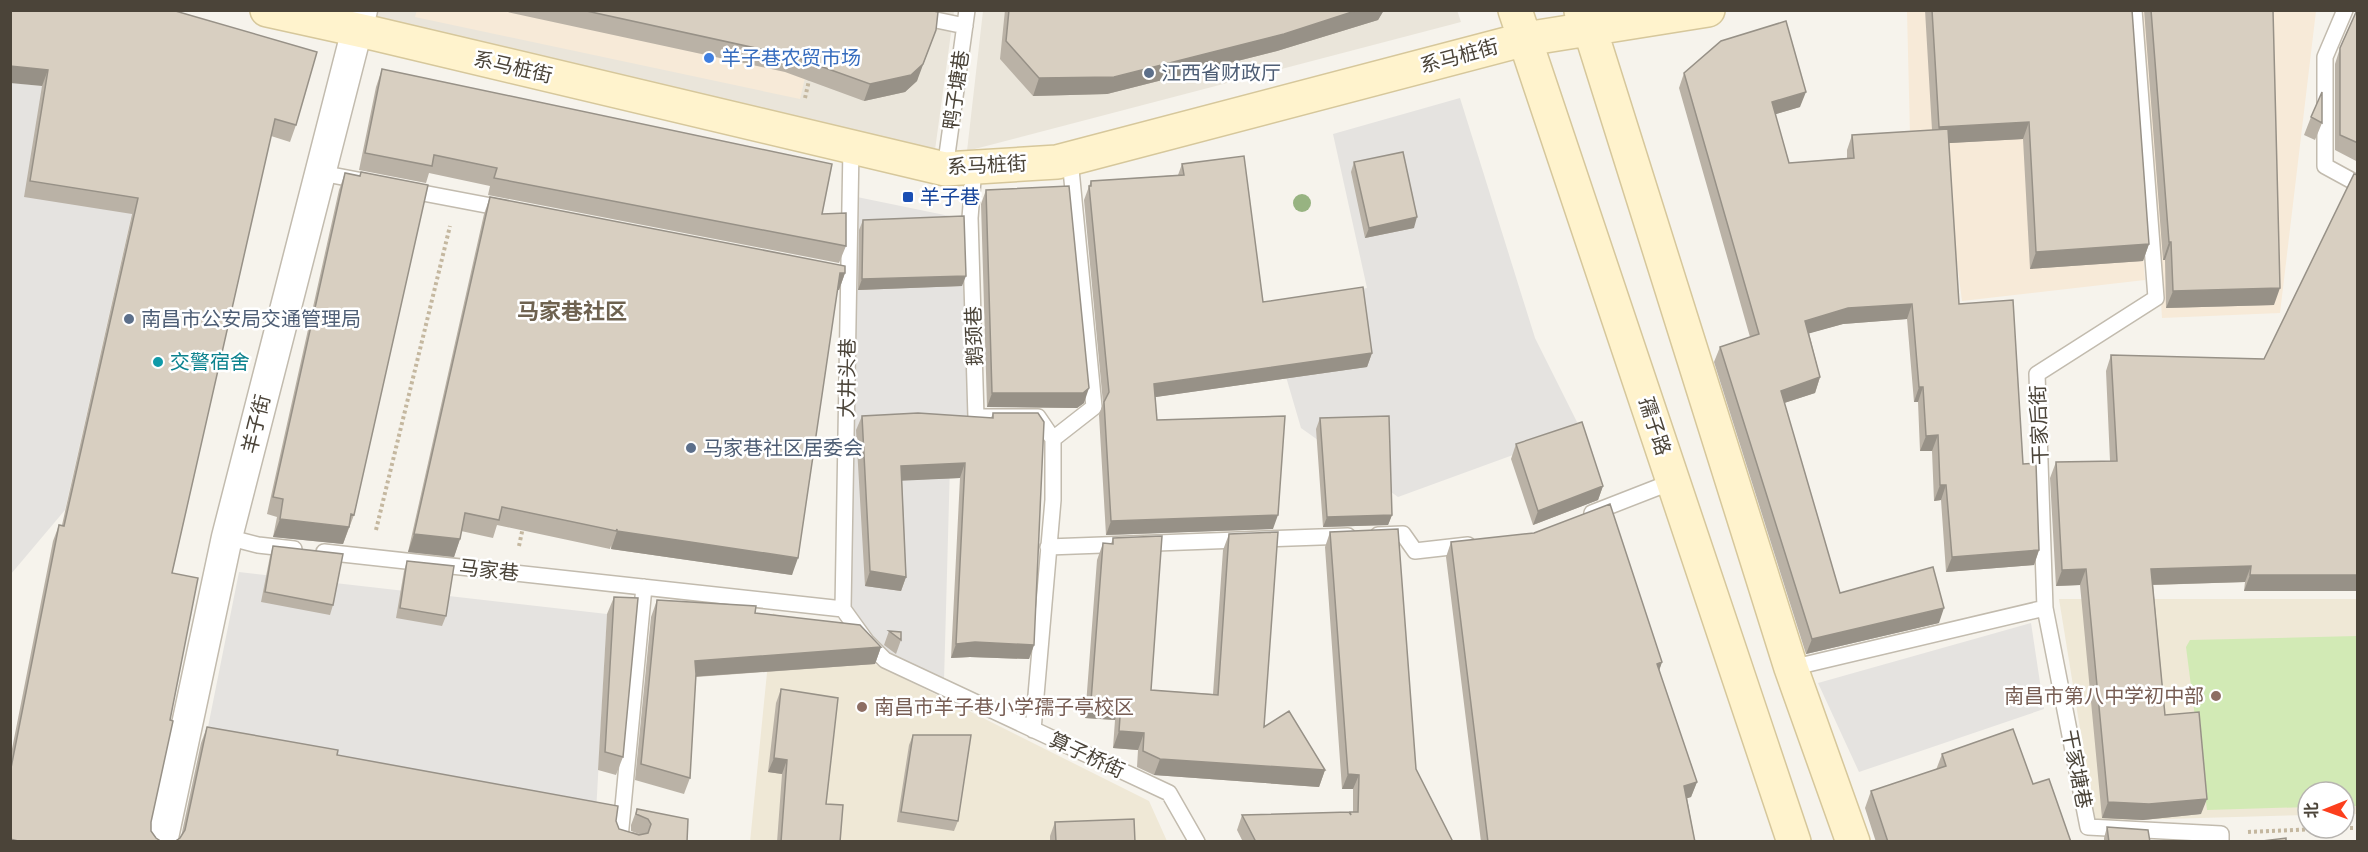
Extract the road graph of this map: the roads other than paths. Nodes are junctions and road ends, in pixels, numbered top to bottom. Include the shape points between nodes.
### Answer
1 (267, 10) edge
2 (888, 10) edge
3 (1708, 10) edge
4 (2134, 10) edge
5 (2344, 10) edge
6 (966, 18) edge
7 (360, 20) edge
8 (1585, 20) edge
9 (1521, 25) edge
10 (851, 147) junction
11 (1070, 159) junction
12 (960, 168) junction
13 (321, 173) junction
14 (2358, 184) edge
15 (526, 213) edge
16 (1053, 439) junction
17 (1674, 481) junction
18 (1578, 518) edge
19 (227, 537) junction
20 (1482, 543) edge
21 (1048, 547) junction
22 (644, 587) junction
23 (2045, 608) junction
24 (843, 609) junction
25 (1791, 668) junction
26 (1033, 730) junction
27 (2221, 838) edge
28 (162, 842) edge
29 (636, 842) edge
30 (1197, 842) edge
31 (1794, 842) edge
32 (1853, 842) edge

1 - 7 main road, 系马桩街
2 - 6 lane
3 - 8 main road, 系马桩街
4 - 23 lane, 干家后街 via 2156,298 2037,374
5 - 14 lane via 2325,57 2325,166
6 - 12 lane, 鸭子塘巷
7 - 10 main road, 系马桩街
7 - 13 street, 羊子街
8 - 9 main road, 系马桩街
8 - 25 main road
9 - 11 main road, 系马桩街
9 - 17 main road, 孺子路
10 - 12 main road, 系马桩街
10 - 24 lane, 大井头巷 via 843,274
11 - 12 main road, 系马桩街
11 - 16 lane via 1094,407
12 - 16 lane, 鹅颈巷 via 970,218 976,417 1038,417
13 - 15 lane
13 - 19 street, 羊子街
16 - 21 lane
17 - 18 lane
17 - 31 main road, 孺子路
19 - 22 lane, 马家巷 via 258,545
19 - 28 street, 羊子街
20 - 21 lane via 1415,551 1403,534
21 - 26 lane
22 - 24 lane, 马家巷
22 - 29 lane via 620,838
23 - 25 lane
23 - 27 lane, 干家塘巷 via 2088,827
24 - 26 lane, 算子桥街 via 885,660
25 - 32 main road
26 - 30 lane, 算子桥街 via 1168,793

